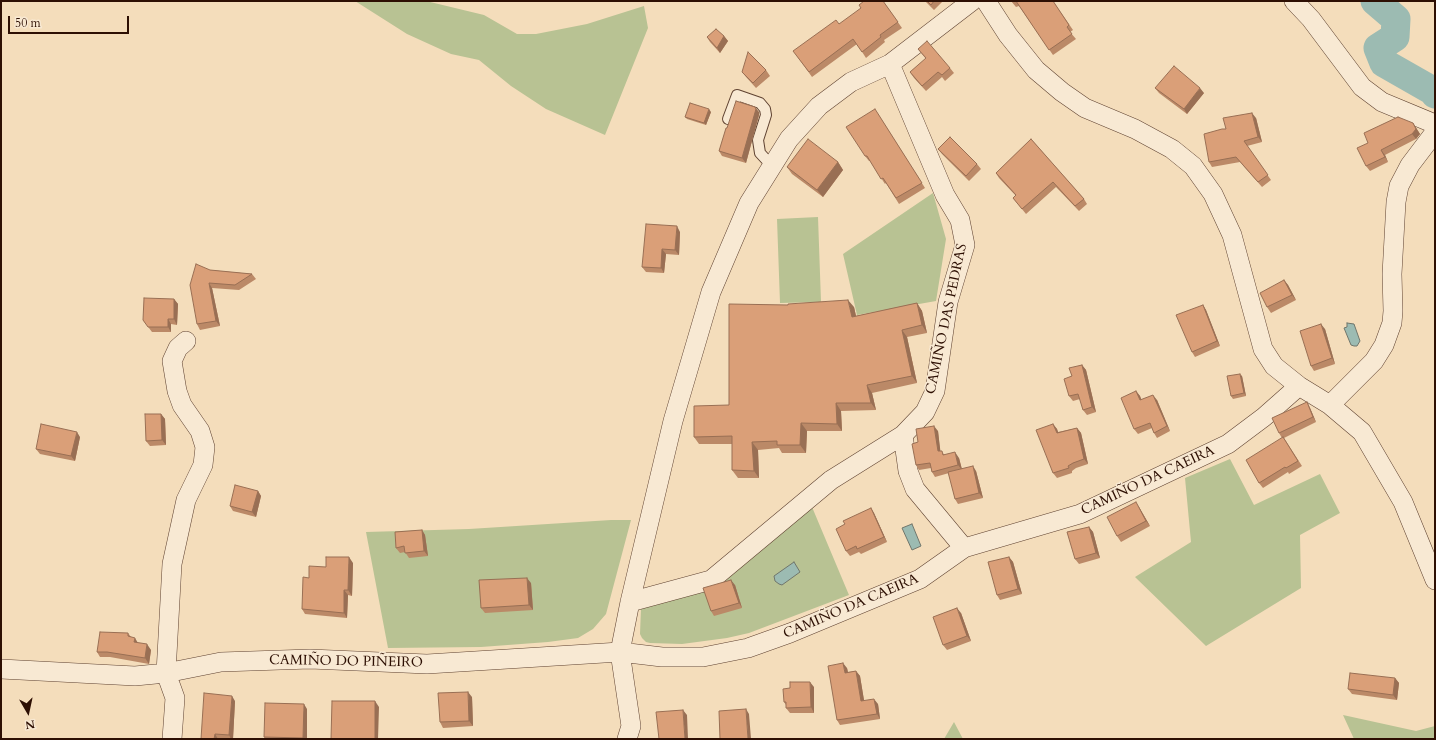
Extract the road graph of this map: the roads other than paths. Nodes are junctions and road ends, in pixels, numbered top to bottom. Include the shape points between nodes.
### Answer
1 (972, 1) edge
2 (986, 1) edge
3 (1294, 1) edge
4 (890, 64) junction
5 (728, 119) edge
6 (1435, 124) edge
7 (1435, 132) edge
8 (772, 166) junction
9 (186, 341) dead end
10 (1299, 386) junction
11 (1330, 405) junction
12 (903, 436) junction
13 (964, 548) junction
14 (1435, 580) edge
15 (630, 602) junction
16 (620, 652) junction
17 (1, 669) edge
18 (166, 673) junction
19 (172, 739) edge
20 (627, 739) edge

1 - 4 street
2 - 10 street via 1008,35 1036,70 1062,92 1085,108 1135,129 1172,149 1193,166 1213,194 1232,235 1263,349 1274,366
3 - 6 street via 1311,19 1362,87 1382,102
4 - 8 street via 851,82 819,106 789,139
4 - 12 street, CAMIÑO DAS PEDRAS via 945,194 960,220 965,245 948,302 935,391 925,412
5 - 8 lane via 737,95 760,103 765,108 766,115 758,140 760,153
7 - 11 street via 1410,165 1399,186 1392,274 1392,323 1384,345 1374,361
8 - 15 street via 749,203 712,292 673,421
9 - 18 street via 178,348 172,361 177,391 182,405 200,431 205,447 203,465 186,500 172,564
10 - 11 street
10 - 13 street, CAMIÑO DA CAEIRA via 1228,444 1080,514
11 - 14 street via 1362,432 1402,502
12 - 13 street via 908,472 915,489
12 - 15 street, CAMIÑO DAS PEDRAS via 831,480 710,580
13 - 16 street, CAMIÑO DA CAEIRA via 920,579 748,648 703,658
15 - 16 street
16 - 18 street, CAMIÑO DO PIÑEIRO via 427,664 310,659 222,662
16 - 20 street via 631,726
17 - 18 street, CAMIÑO DO PIÑEIRO via 136,676
18 - 19 street via 175,698

